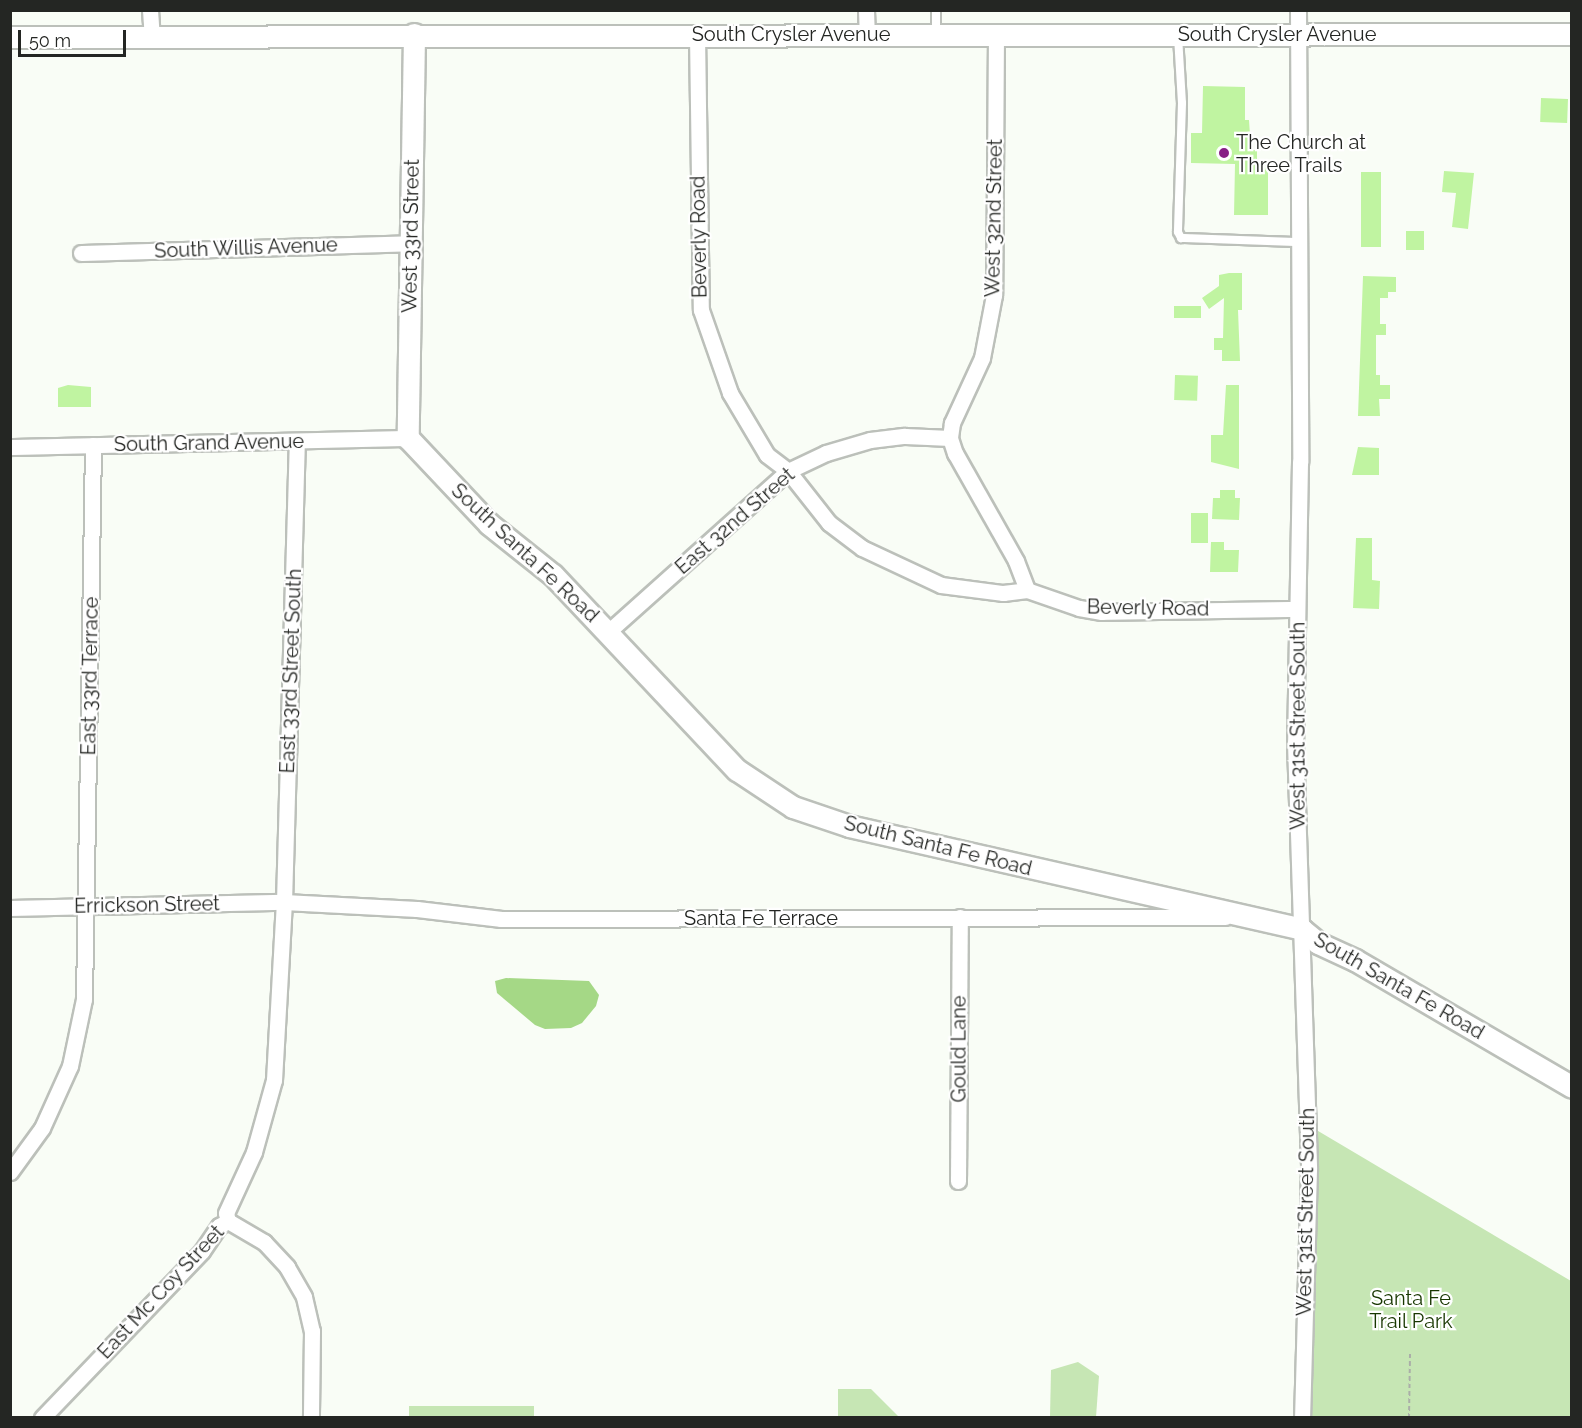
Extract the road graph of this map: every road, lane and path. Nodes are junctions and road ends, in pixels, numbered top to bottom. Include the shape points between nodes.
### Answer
1 (150, 10) edge
2 (866, 10) edge
3 (936, 10) edge
4 (1298, 10) edge
5 (414, 34) junction
6 (697, 34) junction
7 (867, 34) junction
8 (936, 34) junction
9 (996, 34) junction
10 (1178, 34) junction
11 (1298, 34) junction
12 (1572, 34) edge
13 (10, 37) edge
14 (152, 37) junction
15 (1298, 242) junction
16 (411, 243) junction
17 (81, 253) dead end
18 (408, 438) junction
19 (950, 438) junction
20 (297, 441) junction
21 (93, 445) junction
22 (10, 447) edge
23 (788, 471) junction
24 (1027, 590) junction
25 (1297, 609) junction
26 (608, 632) junction
27 (284, 902) junction
28 (87, 906) junction
29 (10, 908) edge
30 (960, 917) junction
31 (1238, 917) junction
32 (1301, 929) junction
33 (1572, 1087) edge
34 (10, 1172) edge
35 (958, 1181) dead end
36 (228, 1221) junction
37 (1410, 1354) dead end
38 (42, 1418) edge
39 (310, 1418) edge
40 (1302, 1418) edge
41 (1409, 1418) edge

1 - 14 street
2 - 7 street
3 - 8 lane
4 - 11 street, West 31st Street South
5 - 6 street, South Crysler Avenue
5 - 14 street, South Crysler Avenue
5 - 16 street, West 33rd Street
6 - 7 street, South Crysler Avenue
6 - 23 street, Beverly Road via 701,310 730,393 767,455
7 - 8 street, South Crysler Avenue
8 - 9 street, South Crysler Avenue
9 - 10 street, South Crysler Avenue
9 - 19 street, West 32nd Street via 994,296 982,358 952,423
10 - 11 street, South Crysler Avenue
10 - 15 lane via 1181,238
11 - 12 street, South Crysler Avenue
11 - 15 street, West 31st Street South
13 - 14 street, South Crysler Avenue
15 - 25 street, West 31st Street South
16 - 17 street, South Willis Avenue
16 - 18 street, West 33rd Street
18 - 20 street, South Grand Avenue
18 - 26 street, South Santa Fe Road via 489,524 553,575
19 - 23 street, East 32nd Street via 905,436 870,440 826,453
19 - 24 street via 954,453 1016,561
20 - 21 street, South Grand Avenue
20 - 27 street, East 33rd Street South
21 - 22 street, South Grand Avenue
21 - 28 street, East 33rd Terrace
23 - 24 street, Beverly Road via 829,524 862,548 941,585 1003,593
23 - 26 street, East 32nd Street
24 - 25 street, Beverly Road via 1102,612
25 - 32 street, West 31st Street South via 1295,743
26 - 31 street, South Santa Fe Road via 737,770 793,807 893,837 1191,902
27 - 28 street, Errickson Street
27 - 30 street, Santa Fe Terrace via 417,909 501,919
27 - 36 street, East Mc Coy Street via 274,1080 254,1152 226,1213
28 - 29 street, Errickson Street
28 - 34 street, East 33rd Terrace via 84,999 70,1066 42,1128
30 - 31 street, Santa Fe Terrace
30 - 35 street, Gould Lane
31 - 32 street, South Santa Fe Road
32 - 33 street, South Santa Fe Road via 1318,943 1355,960
32 - 40 street, West 31st Street South via 1309,1170
36 - 38 street, East Mc Coy Street via 219,1226 202,1251
36 - 39 street via 264,1242 287,1267 304,1297 312,1331
37 - 41 path

